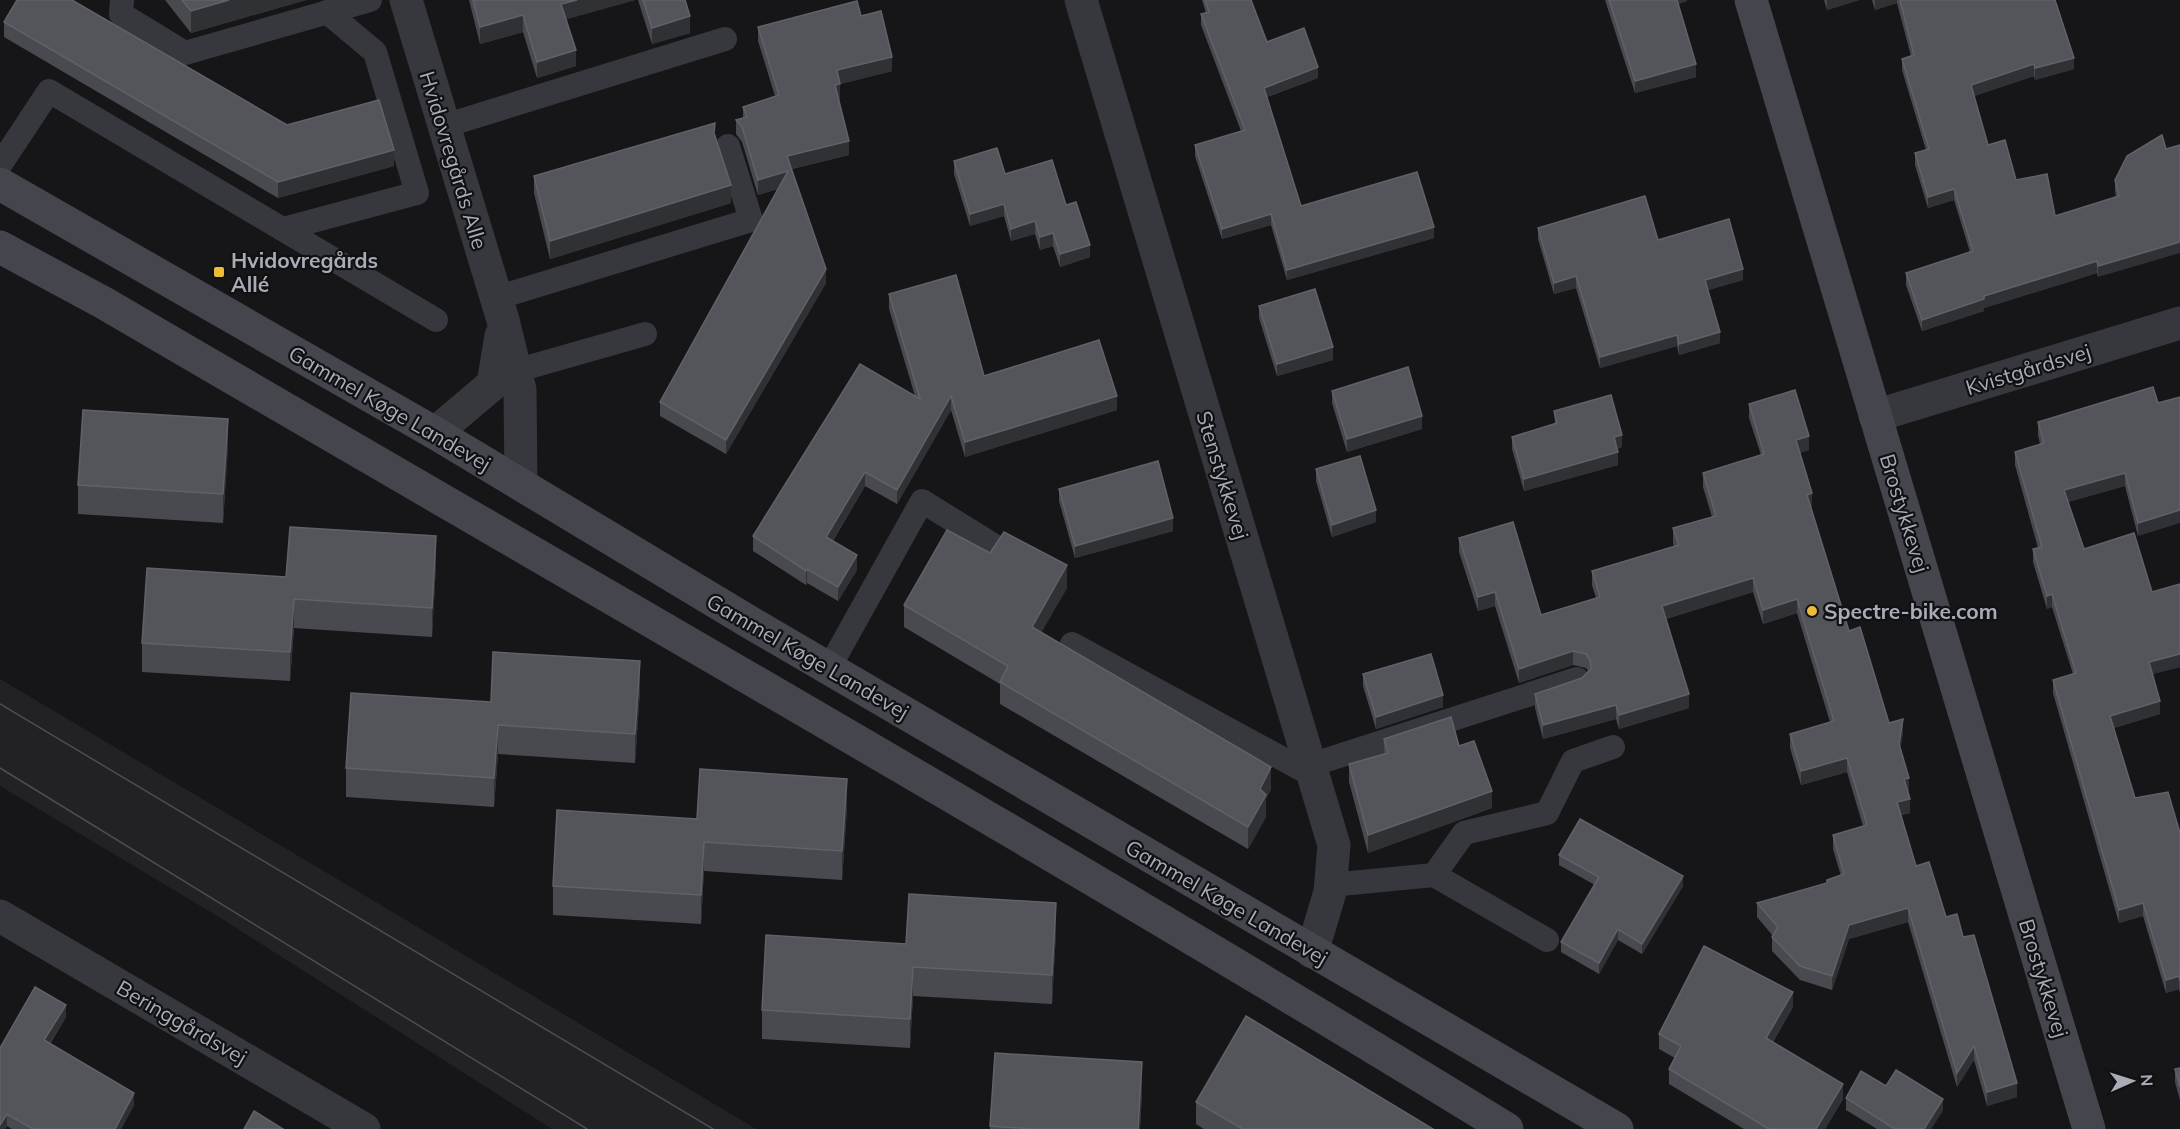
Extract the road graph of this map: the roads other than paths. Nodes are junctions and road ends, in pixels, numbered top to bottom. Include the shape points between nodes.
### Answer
1 (122, 0) edge
2 (370, 0) edge
3 (406, 0) edge
4 (1081, 0) edge
5 (1751, 0) edge
6 (327, 12) junction
7 (725, 39) dead end
8 (444, 126) junction
9 (728, 146) dead end
10 (0, 165) edge
11 (0, 184) edge
12 (283, 229) junction
13 (0, 247) edge
14 (499, 309) junction
15 (436, 320) dead end
16 (2180, 323) edge
17 (645, 334) dead end
18 (515, 371) junction
19 (1875, 416) junction
20 (435, 433) junction
21 (521, 484) junction
22 (993, 545) edge
23 (1072, 644) dead end
24 (829, 669) junction
25 (1577, 679) edge
26 (1613, 747) dead end
27 (1312, 771) junction
28 (1434, 875) junction
29 (1330, 885) junction
30 (0, 916) edge
31 (1547, 940) dead end
32 (1312, 952) junction
33 (364, 1129) edge
34 (1507, 1129) edge
35 (1617, 1129) edge
36 (2089, 1129) edge

1 - 6 lane via 121,14 185,52
2 - 6 lane
3 - 8 street, Hvidovregårds Alle
4 - 27 street, Stenstykkevej
5 - 19 main road, Brostykkevej
6 - 12 lane via 375,52 417,193
7 - 8 lane
8 - 14 street, Hvidovregårds Alle
9 - 14 lane via 751,220
10 - 12 lane via 49,91
11 - 20 main road, Gammel Køge Landevej
12 - 15 lane
13 - 34 main road via 104,303 978,813 1304,1004
14 - 18 street, Hvidovregårds Alle
14 - 20 street, Hvidovregårds Alle via 500,352 493,384
16 - 19 street, Kvistgårdsvej
17 - 18 lane
18 - 21 street, Hvidovregårds Alle via 520,390
19 - 36 main road, Brostykkevej
20 - 21 main road, Gammel Køge Landevej
21 - 24 main road, Gammel Køge Landevej
22 - 24 lane via 922,501
23 - 27 lane
24 - 32 main road, Gammel Køge Landevej
25 - 27 lane
26 - 28 lane via 1574,761 1547,813 1464,833
27 - 29 street, Stenstykkevej via 1334,845
28 - 29 lane
28 - 31 lane
29 - 32 street, Stenstykkevej
30 - 33 street, Beringgårdsvej
32 - 35 main road, Gammel Køge Landevej

